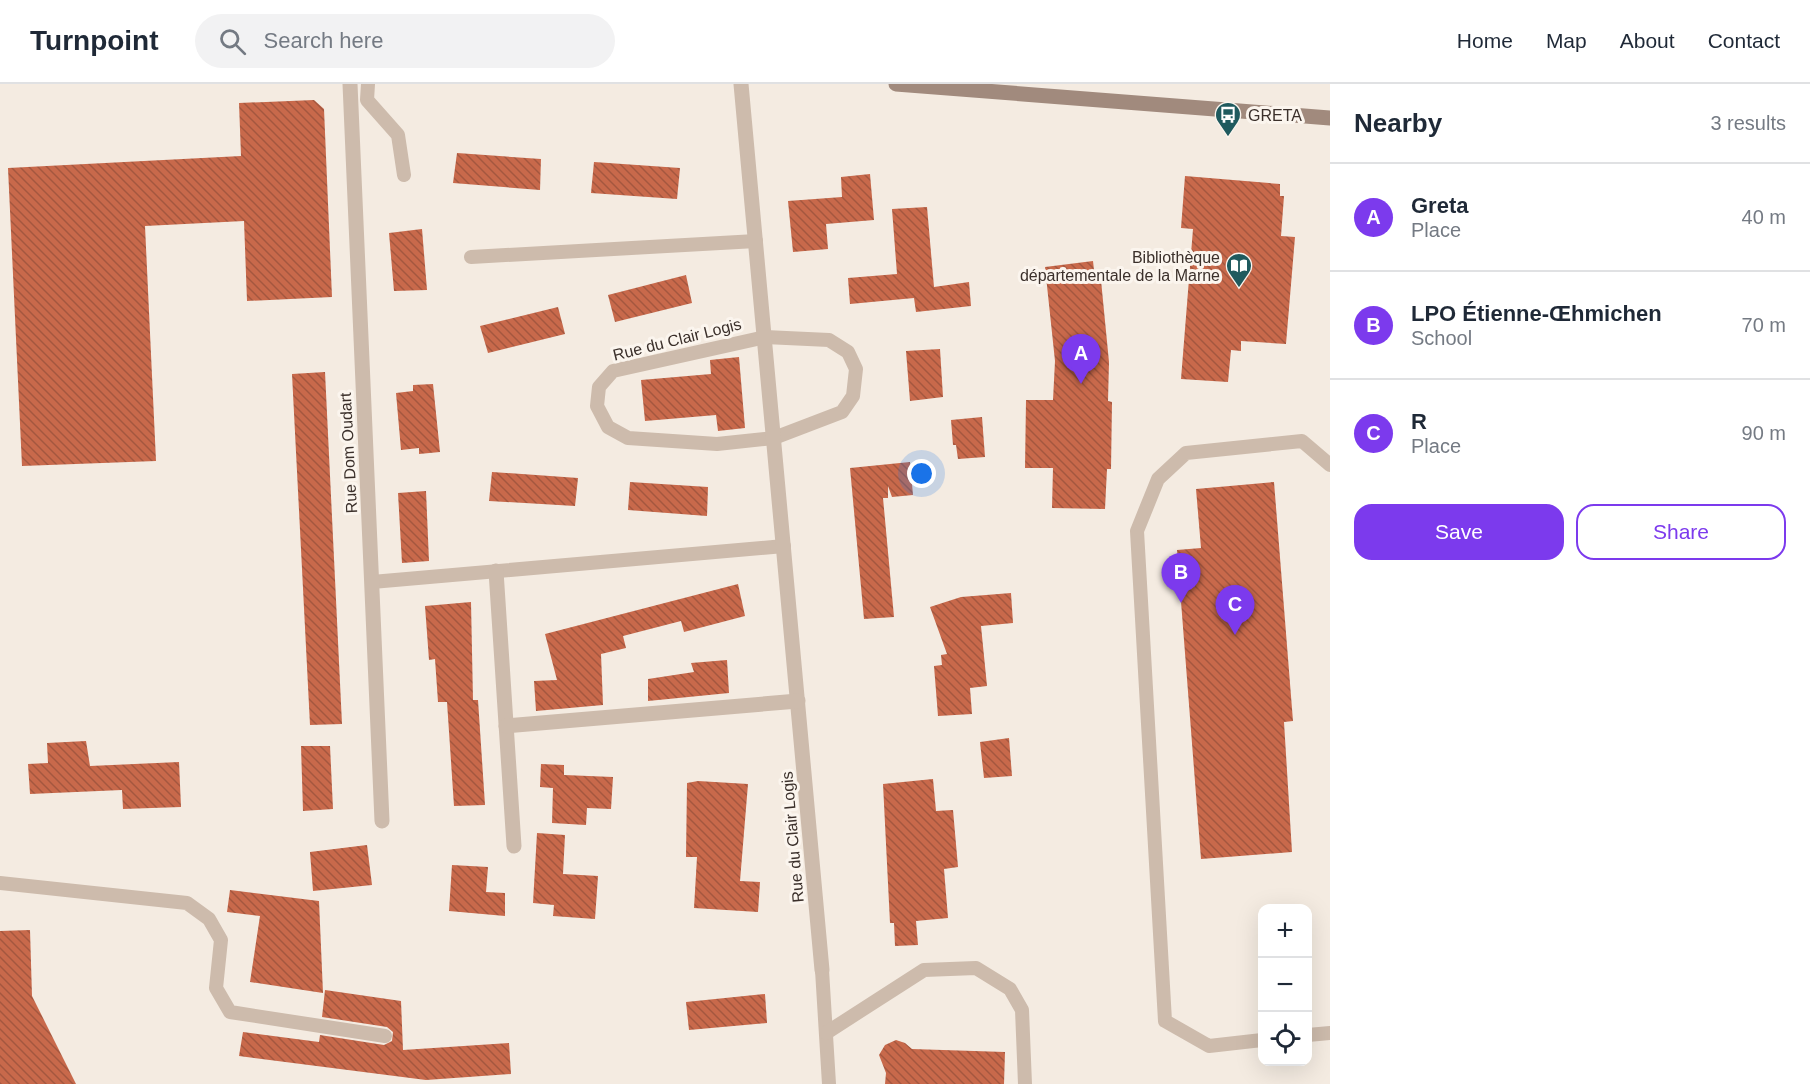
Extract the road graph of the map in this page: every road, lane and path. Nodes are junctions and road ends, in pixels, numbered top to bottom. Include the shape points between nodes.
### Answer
1 (350, 84) edge
2 (368, 84) edge
3 (741, 84) edge
4 (896, 84) edge
5 (1330, 118) edge
6 (404, 175) dead end
7 (756, 241) junction
8 (471, 257) dead end
9 (765, 337) junction
10 (774, 438) junction
11 (1328, 460) edge
12 (784, 546) junction
13 (496, 571) junction
14 (372, 582) junction
15 (798, 701) junction
16 (506, 726) junction
17 (382, 821) dead end
18 (514, 846) dead end
19 (0, 883) edge
20 (822, 970) joint
21 (826, 1033) junction
22 (1330, 1033) edge
23 (1312, 1035) edge
24 (385, 1036) dead end
25 (1258, 1041) edge
26 (829, 1084) edge
27 (1025, 1084) edge

1 - 14 street, Rue Dom Oudart
2 - 6 lane via 367,100 398,135
3 - 7 street, Rue du Clair Logis
4 - 5 main road
7 - 8 lane
7 - 9 street, Rue du Clair Logis
9 - 10 street, Rue du Clair Logis
9 - 10 lane, Rue du Clair Logis via 829,340 848,352 856,369 853,396 842,412
9 - 10 lane, Rue du Clair Logis via 613,371 599,387 597,406 608,427 627,438 717,444
10 - 12 street, Rue du Clair Logis
11 - 25 lane via 1302,441 1186,453 1158,479 1137,531 1165,1021 1209,1046
12 - 13 lane
12 - 15 street, Rue du Clair Logis
13 - 14 lane
13 - 16 street
14 - 17 street, Rue Dom Oudart
15 - 16 street
15 - 20 street, Rue du Clair Logis
16 - 18 street
19 - 24 lane via 187,903 209,919 221,940 216,988 230,1012
20 - 21 lane
21 - 26 lane
21 - 27 lane via 924,970 976,968 1010,989 1022,1010
22 - 23 lane

